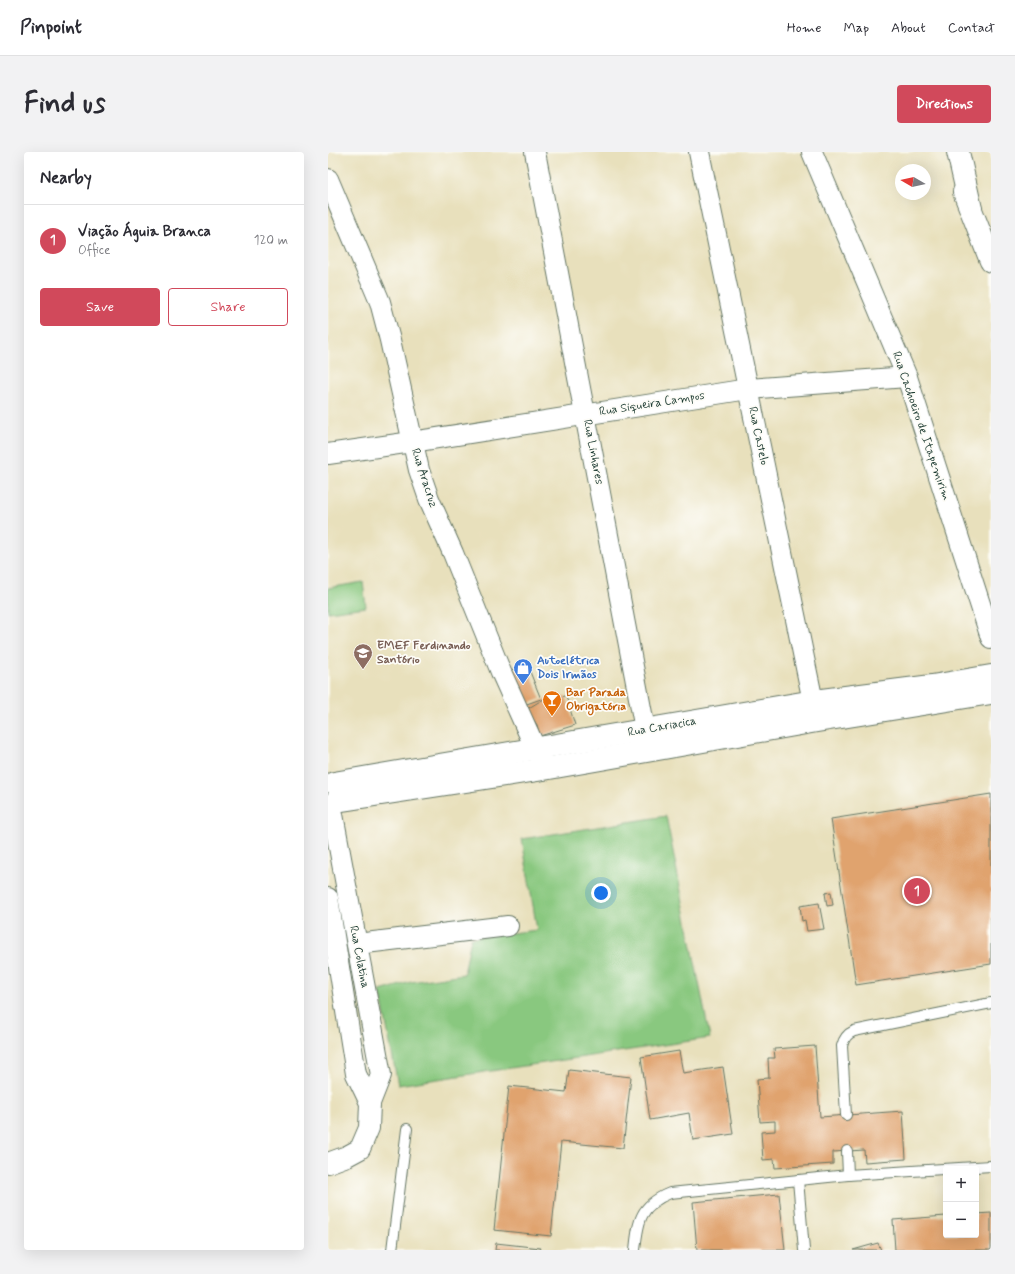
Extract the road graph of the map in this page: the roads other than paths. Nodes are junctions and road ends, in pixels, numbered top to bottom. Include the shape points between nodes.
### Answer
1 (536, 152) edge
2 (699, 152) edge
3 (812, 152) edge
4 (948, 152) edge
5 (958, 152) edge
6 (328, 179) edge
7 (971, 209) junction
8 (991, 261) edge
9 (907, 377) junction
10 (748, 389) junction
11 (585, 414) junction
12 (412, 442) junction
13 (328, 454) edge
14 (991, 638) edge
15 (991, 676) edge
16 (991, 693) edge
17 (816, 711) junction
18 (645, 729) junction
19 (536, 749) junction
20 (650, 752) junction
21 (544, 769) junction
22 (332, 796) edge
23 (328, 898) edge
24 (508, 926) dead end
25 (357, 944) junction
26 (991, 1003) edge
27 (370, 1103) junction
28 (846, 1115) dead end
29 (407, 1129) dead end
30 (847, 1151) dead end
31 (328, 1163) edge
32 (991, 1166) edge
33 (848, 1175) junction
34 (798, 1180) junction
35 (392, 1250) edge
36 (635, 1250) edge
37 (804, 1250) edge

1 - 11 street, Rua Linhares
2 - 10 street, Rua Castelo
3 - 9 street, Rua Cachoeiro de Itapemirim
4 - 7 street
5 - 7 street
6 - 12 street, Rua Aracruz via 380,302
7 - 8 street
9 - 10 street, Rua Siqueira Campos
9 - 14 street, Rua Cachoeiro de Itapemirim
10 - 11 street, Rua Siqueira Campos
10 - 17 street, Rua Castelo
11 - 12 street, Rua Siqueira Campos
11 - 18 street, Rua Linhares
12 - 13 street, Rua Siqueira Campos
12 - 19 street, Rua Aracruz via 418,470 429,499
15 - 17 street, Rua Cariacica
16 - 17 street, Rua Cariacica
17 - 18 street, Rua Cariacica
17 - 20 street, Rua Cariacica
18 - 19 street, Rua Cariacica
18 - 20 street, Rua Linhares
19 - 21 street, Rua Aracruz
19 - 22 street, Rua Cariacica
20 - 21 street, Rua Cariacica
21 - 22 street, Rua Cariacica
22 - 25 street, Rua Colatina
23 - 27 street, Rua Colatina via 356,1074
24 - 25 street
25 - 27 street, Rua Colatina via 381,1075
26 - 28 lane via 849,1033 842,1046
27 - 31 street, Rua Colatina via 369,1128 360,1149
29 - 35 lane
30 - 33 lane
32 - 33 lane
33 - 34 lane
34 - 36 lane via 661,1196 640,1218
34 - 37 lane

